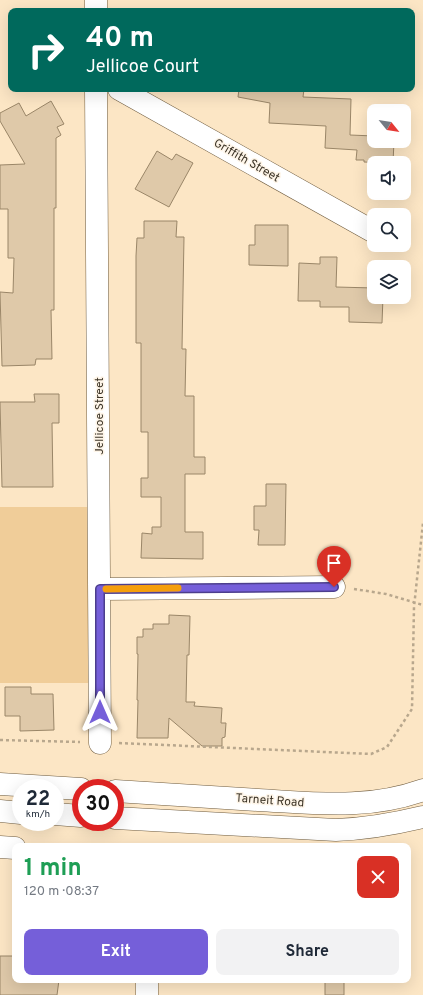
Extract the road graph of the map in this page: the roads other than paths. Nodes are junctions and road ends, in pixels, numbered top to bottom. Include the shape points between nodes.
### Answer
1 (96, 92) edge
2 (124, 92) edge
3 (367, 228) edge
4 (334, 587) road end
5 (100, 589) junction
6 (100, 743) road end
7 (0, 784) edge
8 (72, 788) edge
9 (423, 790) edge
10 (124, 792) edge
11 (0, 811) edge
12 (12, 812) edge
13 (423, 817) edge
14 (124, 818) edge
15 (0, 847) edge
16 (12, 848) edge
17 (147, 983) edge
18 (147, 995) edge

1 - 5 street, Jellicoe Street
2 - 3 street, Griffith Street
4 - 5 street
5 - 6 street, Jellicoe Street
7 - 8 street
9 - 10 street, Tarneit Road via 382,800 338,805
11 - 12 street
13 - 14 street via 391,825 352,830
15 - 16 street
17 - 18 street

